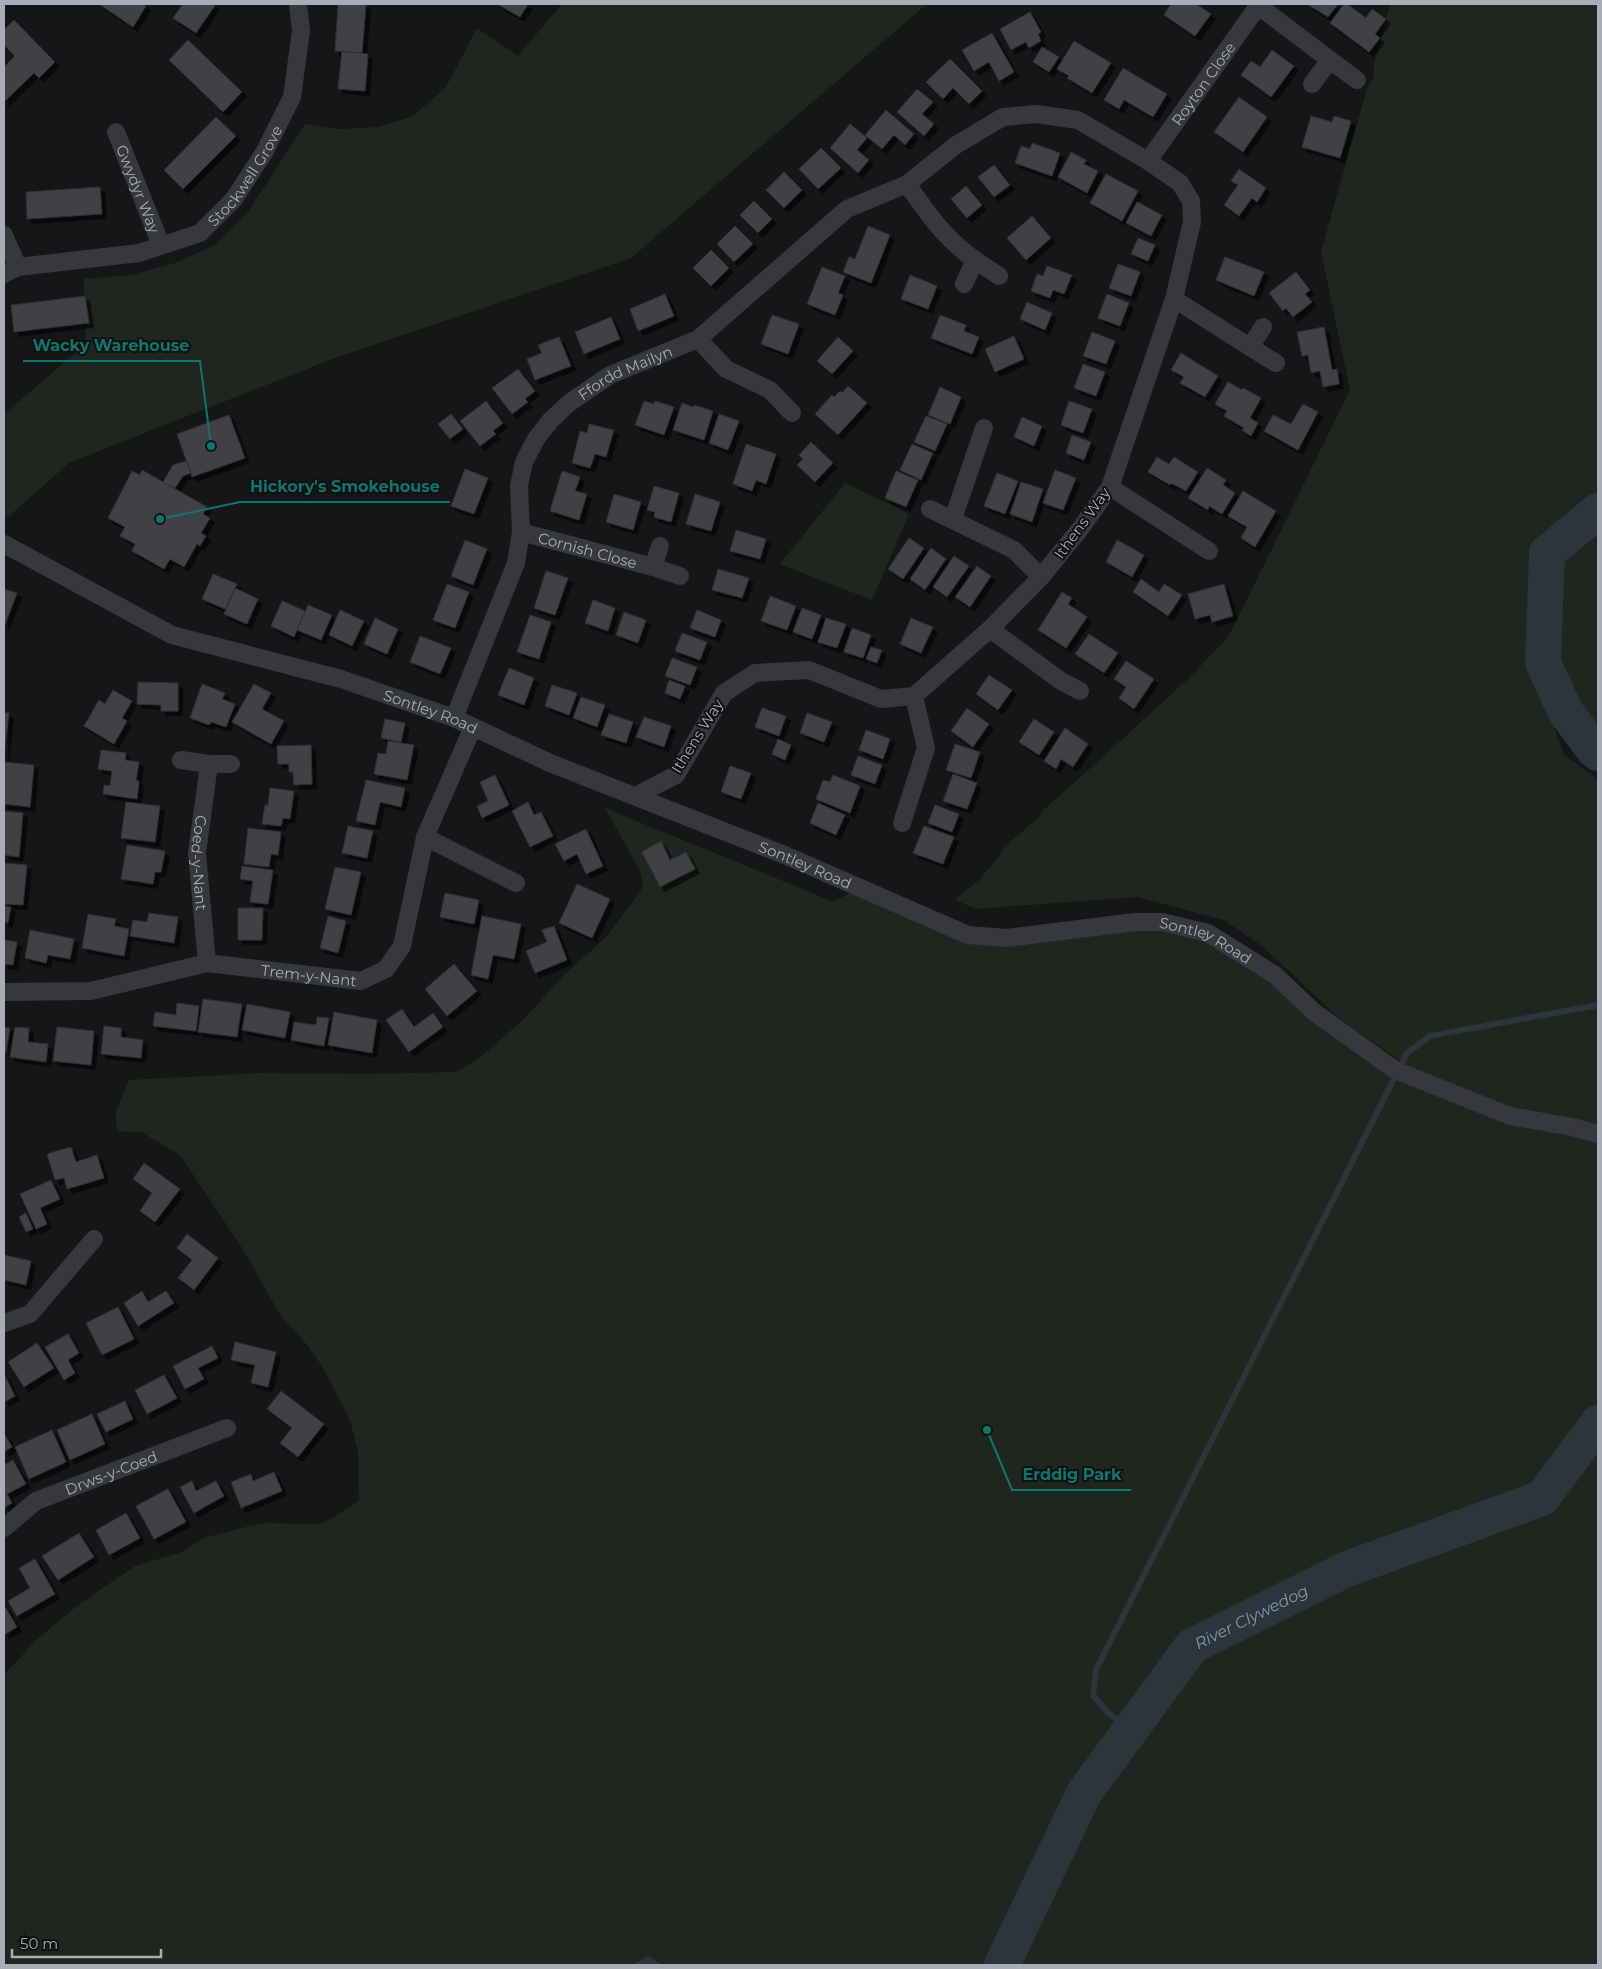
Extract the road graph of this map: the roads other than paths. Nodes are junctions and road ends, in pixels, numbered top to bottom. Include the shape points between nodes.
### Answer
1 (298, 4) edge
2 (1257, 5) edge
3 (1330, 60) junction
4 (1357, 80) dead end
5 (1312, 84) dead end
6 (116, 132) dead end
7 (956, 145) joint
8 (1148, 161) junction
9 (907, 184) junction
10 (4, 235) edge
11 (161, 245) junction
12 (975, 260) junction
13 (11, 270) edge
14 (999, 276) dead end
15 (964, 284) dead end
16 (1174, 299) junction
17 (1263, 327) dead end
18 (698, 339) junction
19 (1250, 347) junction
20 (1276, 363) dead end
21 (792, 413) dead end
22 (984, 428) dead end
23 (1110, 487) junction
24 (930, 509) dead end
25 (953, 520) junction
26 (521, 532) junction
27 (4, 544) edge
28 (660, 546) dead end
29 (1209, 551) dead end
30 (653, 566) junction
31 (680, 576) dead end
32 (1041, 577) junction
33 (990, 629) junction
34 (1080, 691) dead end
35 (914, 696) junction
36 (454, 718) junction
37 (473, 727) junction
38 (181, 760) dead end
39 (209, 764) junction
40 (231, 764) dead end
41 (635, 796) junction
42 (902, 823) dead end
43 (425, 837) junction
44 (516, 882) dead end
45 (207, 962) junction
46 (4, 992) edge
47 (1598, 1134) edge
48 (94, 1239) dead end
49 (4, 1323) edge
50 (227, 1428) dead end
51 (4, 1528) edge

1 - 11 street, Stockwell Grove via 301,31 292,97 265,151 234,199 200,233
2 - 3 street, Royton Close
2 - 8 street, Royton Close
3 - 4 street, Royton Close
3 - 5 street
6 - 11 street, Gwydyr Way
7 - 8 street, Ithens Way via 1003,117 1036,114 1078,120
7 - 9 street, Ffordd Mailyn
8 - 16 street, Ithens Way via 1180,183 1191,201 1192,222
9 - 12 street via 939,229
9 - 18 street, Ffordd Mailyn via 847,209
10 - 13 street
11 - 13 street, Stockwell Grove via 139,253
12 - 14 street
12 - 15 street
16 - 19 street
16 - 23 street, Ithens Way
17 - 19 street
18 - 21 street via 726,369 770,390
18 - 26 street, Ffordd Mailyn via 610,375 569,403 550,421 524,462 519,486
19 - 20 street
22 - 25 street
23 - 29 street
23 - 32 street, Ithens Way
24 - 25 street
25 - 32 street via 1014,550
26 - 30 street, Cornish Close
26 - 36 street, Ffordd Mailyn via 516,563
27 - 36 street, Sontley Road via 172,634 341,679
28 - 30 street, Cornish Close
30 - 31 street, Cornish Close
32 - 33 street, Ithens Way
33 - 34 street via 1061,681
33 - 35 street, Ithens Way
35 - 41 street, Ithens Way via 881,698 809,670 755,673 724,693 676,776
35 - 42 street via 926,748
36 - 37 street, Sontley Road
37 - 41 street, Sontley Road via 550,763
37 - 43 street, Trem-y-Nant
38 - 39 street
39 - 40 street
39 - 45 street, Coed-y-Nant via 197,853
41 - 47 street, Sontley Road via 787,856 968,934 1007,938 1135,922 1162,922 1208,933 1275,975 1314,1012 1401,1072 1510,1116
43 - 44 street
43 - 45 street, Trem-y-Nant via 402,946 386,969 361,981
45 - 46 street, Trem-y-Nant via 91,991
48 - 49 street via 30,1314
50 - 51 street, Drws-y-Coed via 36,1501

